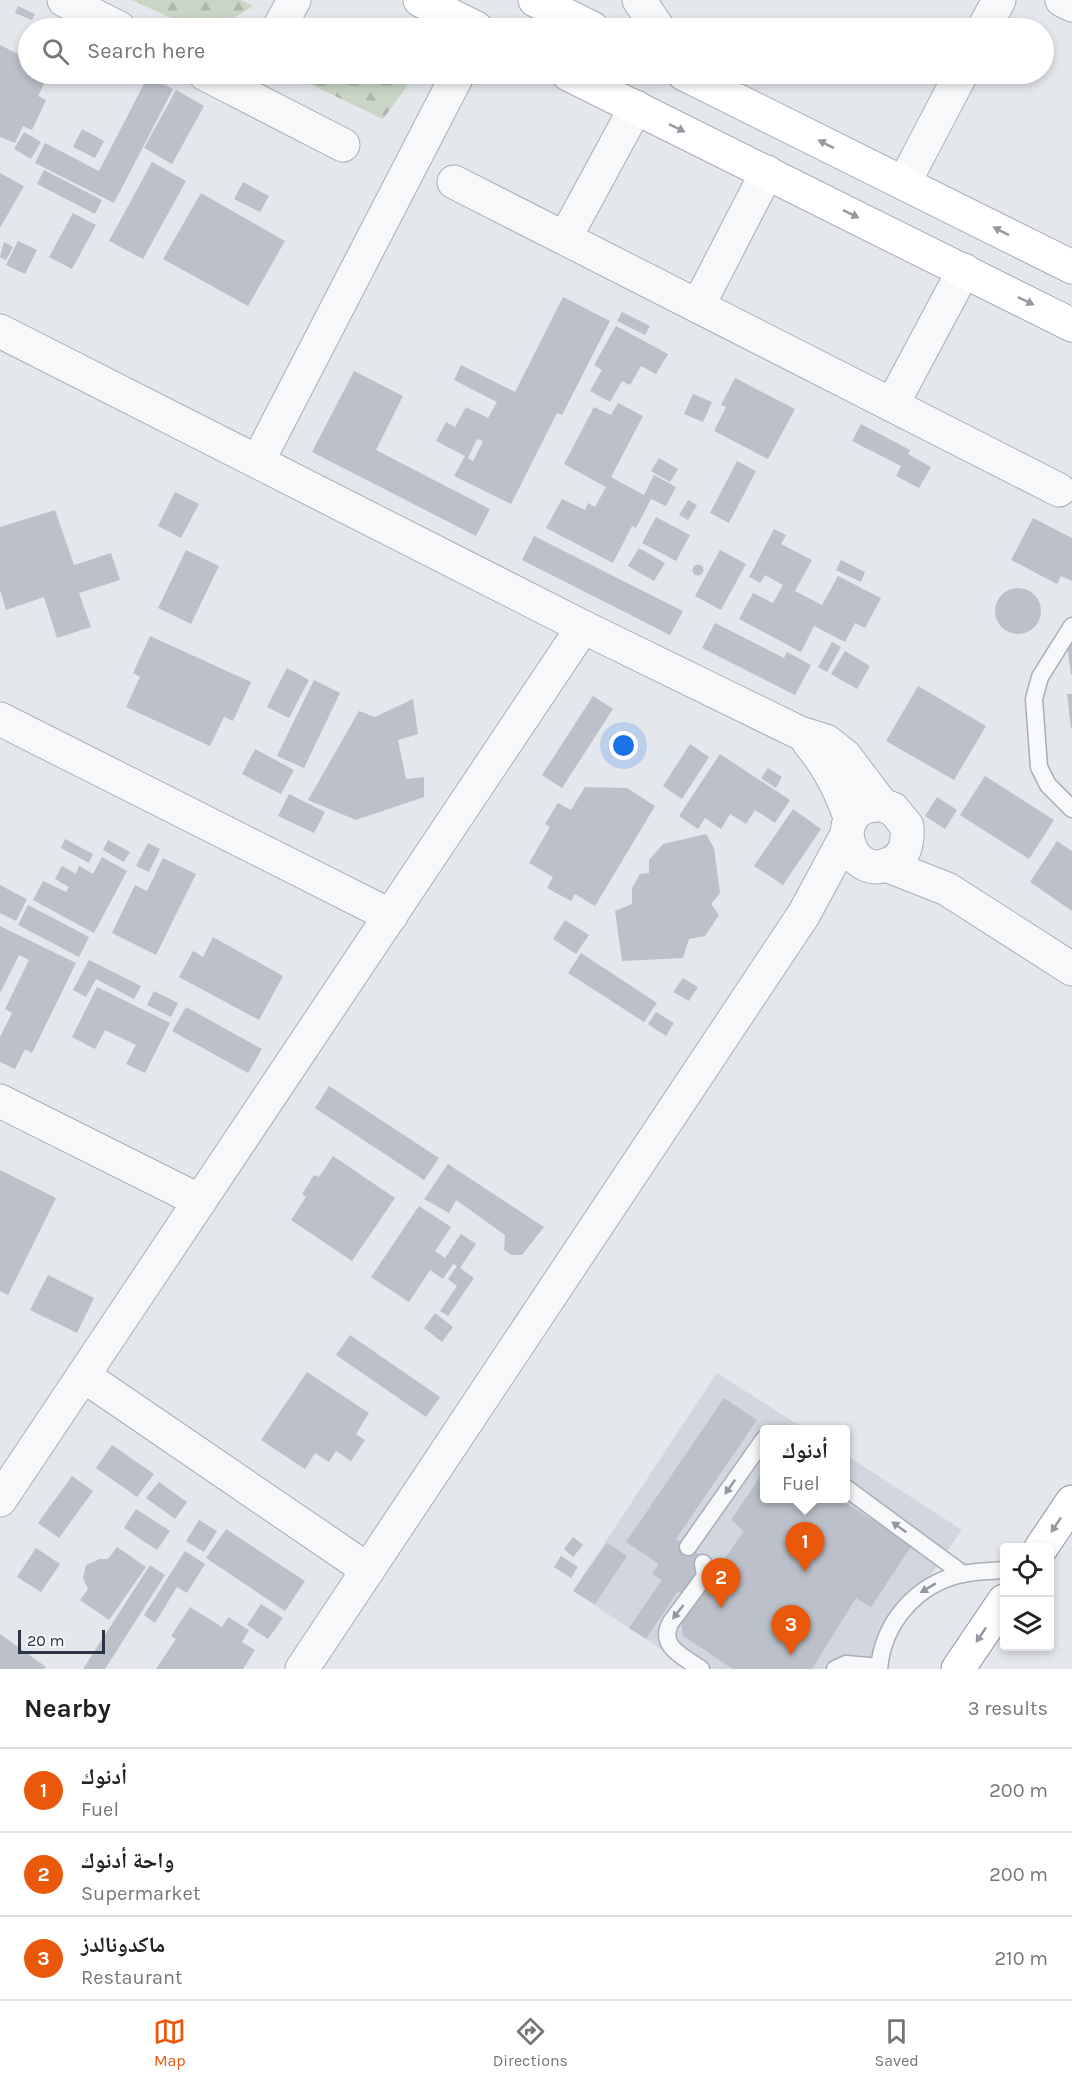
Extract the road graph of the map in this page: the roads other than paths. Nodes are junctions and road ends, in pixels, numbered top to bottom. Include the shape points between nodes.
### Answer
1 (65, 0) edge
2 (294, 0) edge
3 (420, 0) edge
4 (535, 0) edge
5 (639, 0) edge
6 (999, 0) edge
7 (1062, 0) edge
8 (1072, 5) edge
9 (100, 18) edge
10 (284, 18) edge
11 (456, 18) edge
12 (572, 18) edge
13 (651, 18) edge
14 (989, 18) edge
15 (250, 84) edge
16 (453, 84) edge
17 (589, 84) edge
18 (704, 84) edge
19 (731, 84) edge
20 (956, 84) edge
21 (636, 107) junction
22 (773, 118) junction
23 (343, 145) dead end
24 (767, 172) junction
25 (454, 182) dead end
26 (904, 183) junction
27 (565, 238) junction
28 (1072, 267) edge
29 (964, 270) junction
30 (698, 306) junction
31 (1072, 325) edge
32 (0, 331) edge
33 (892, 405) junction
34 (258, 461) junction
35 (1059, 490) dead end
36 (1072, 626) edge
37 (583, 627) junction
38 (0, 719) edge
39 (800, 733) junction
40 (882, 805) junction
41 (1072, 809) edge
42 (848, 828) junction
43 (908, 838) junction
44 (878, 865) junction
45 (947, 888) junction
46 (804, 914) junction
47 (391, 916) junction
48 (1072, 969) edge
49 (0, 1101) edge
50 (200, 1201) junction
51 (84, 1376) junction
52 (760, 1446) edge
53 (850, 1491) edge
54 (2, 1492) edge
55 (1072, 1502) edge
56 (1044, 1543) edge
57 (688, 1547) dead end
58 (704, 1563) dead end
59 (368, 1570) junction
60 (1000, 1570) edge
61 (963, 1574) junction
62 (1000, 1608) edge
63 (879, 1668) edge
64 (302, 1669) edge
65 (701, 1669) edge
66 (835, 1669) edge
67 (958, 1669) edge

1 - 9 street
2 - 10 street
3 - 11 main road
4 - 12 main road
5 - 13 street
6 - 14 street
7 - 8 street
15 - 23 street
16 - 34 street
17 - 21 main road
18 - 22 main road
19 - 22 street
20 - 26 street
21 -> 24 main road
21 - 27 street
26 -> 22 main road
24 -> 29 main road
24 - 30 street
25 - 27 street
28 -> 26 main road
27 - 30 street
29 -> 31 main road
29 - 33 street
30 - 33 street
32 - 34 street
33 - 35 street
34 - 37 street
36 - 41 lane via 1041,677 1034,699 1039,767 1048,784
37 - 39 street
37 - 47 street
38 - 47 street
39 - 40 street via 838,749
39 - 42 street via 829,769 842,793
40 - 42 street via 864,808
40 - 43 street via 902,817
42 - 44 street via 851,852 863,863
42 - 46 street
43 - 44 street via 899,857
43 - 45 street
44 - 45 street
44 - 46 street via 839,884
45 - 48 street
46 - 59 street
47 - 50 street
49 - 50 street
50 - 51 street
51 - 54 street
51 - 59 street
52 -> 57 lane
61 -> 53 lane
55 -> 56 main road
58 -> 65 lane via 705,1576 666,1630 666,1640 672,1649
59 - 64 street
60 - 61 lane
61 -> 63 lane via 939,1582 904,1608 883,1646
62 -> 67 main road
63 - 66 lane via 846,1664

